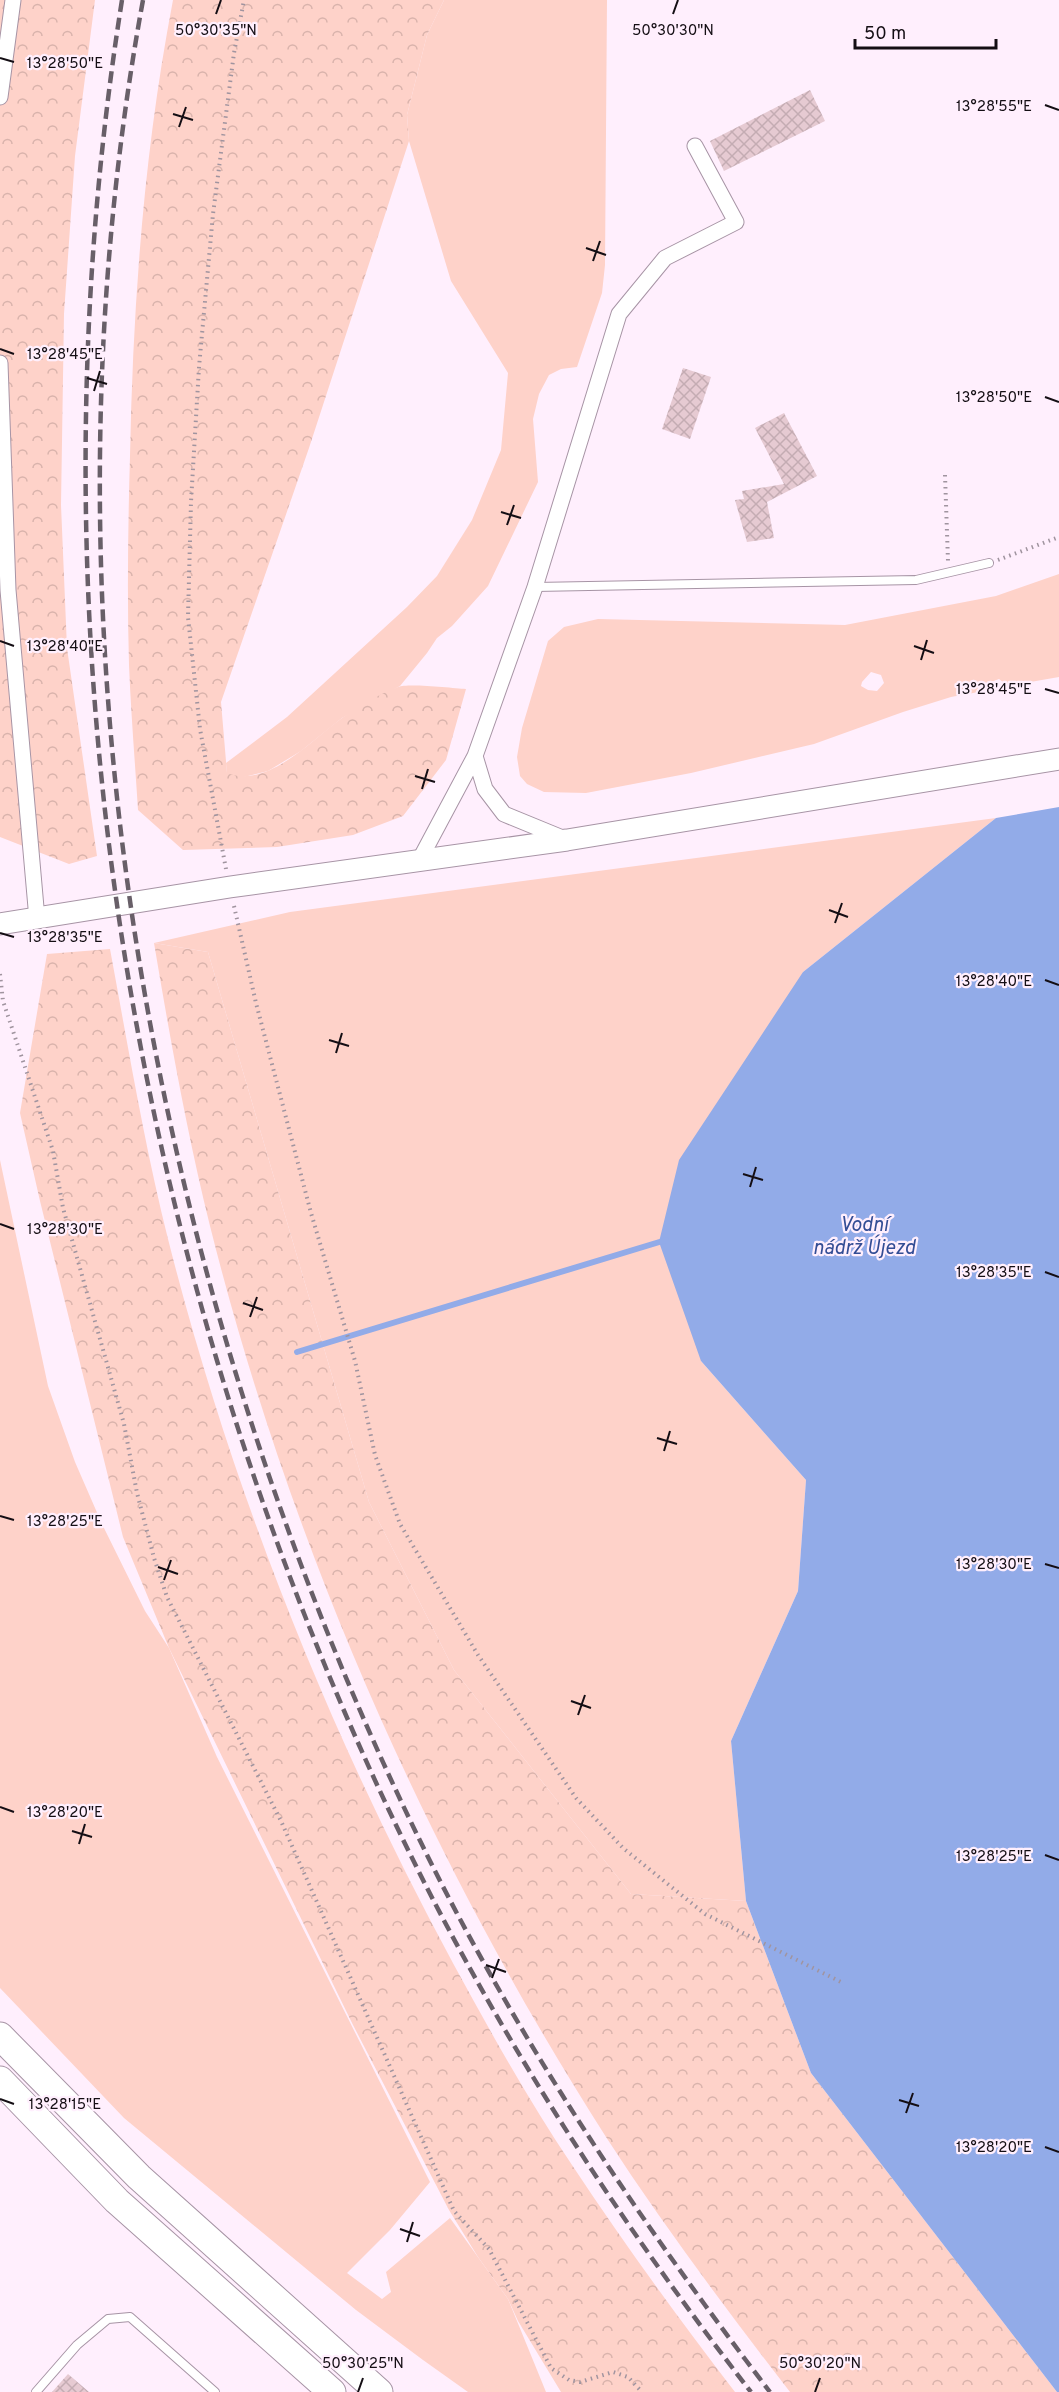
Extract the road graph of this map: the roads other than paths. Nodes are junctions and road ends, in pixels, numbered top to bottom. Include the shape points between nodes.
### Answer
1 (13, 0) edge
2 (0, 97) edge
3 (695, 146) dead end
4 (0, 363) edge
5 (989, 563) road end
6 (535, 586) junction
7 (475, 756) junction
8 (1059, 759) edge
9 (567, 840) junction
10 (419, 861) junction
11 (37, 919) junction
12 (0, 924) edge
13 (0, 2036) edge
14 (0, 2080) edge
15 (36, 2392) edge
16 (215, 2392) edge
17 (332, 2392) edge
18 (379, 2392) edge

1 - 2 street
3 - 6 street via 736,222 665,258 619,314
4 - 11 street via 8,590
5 - 6 lane via 916,580
6 - 7 street
7 - 9 street via 485,789 504,814
7 - 10 street
8 - 9 street
9 - 10 street
10 - 11 street
11 - 12 street
13 - 18 highway via 139,2177
14 - 17 highway via 117,2201
15 - 16 lane via 77,2345 108,2319 130,2318

